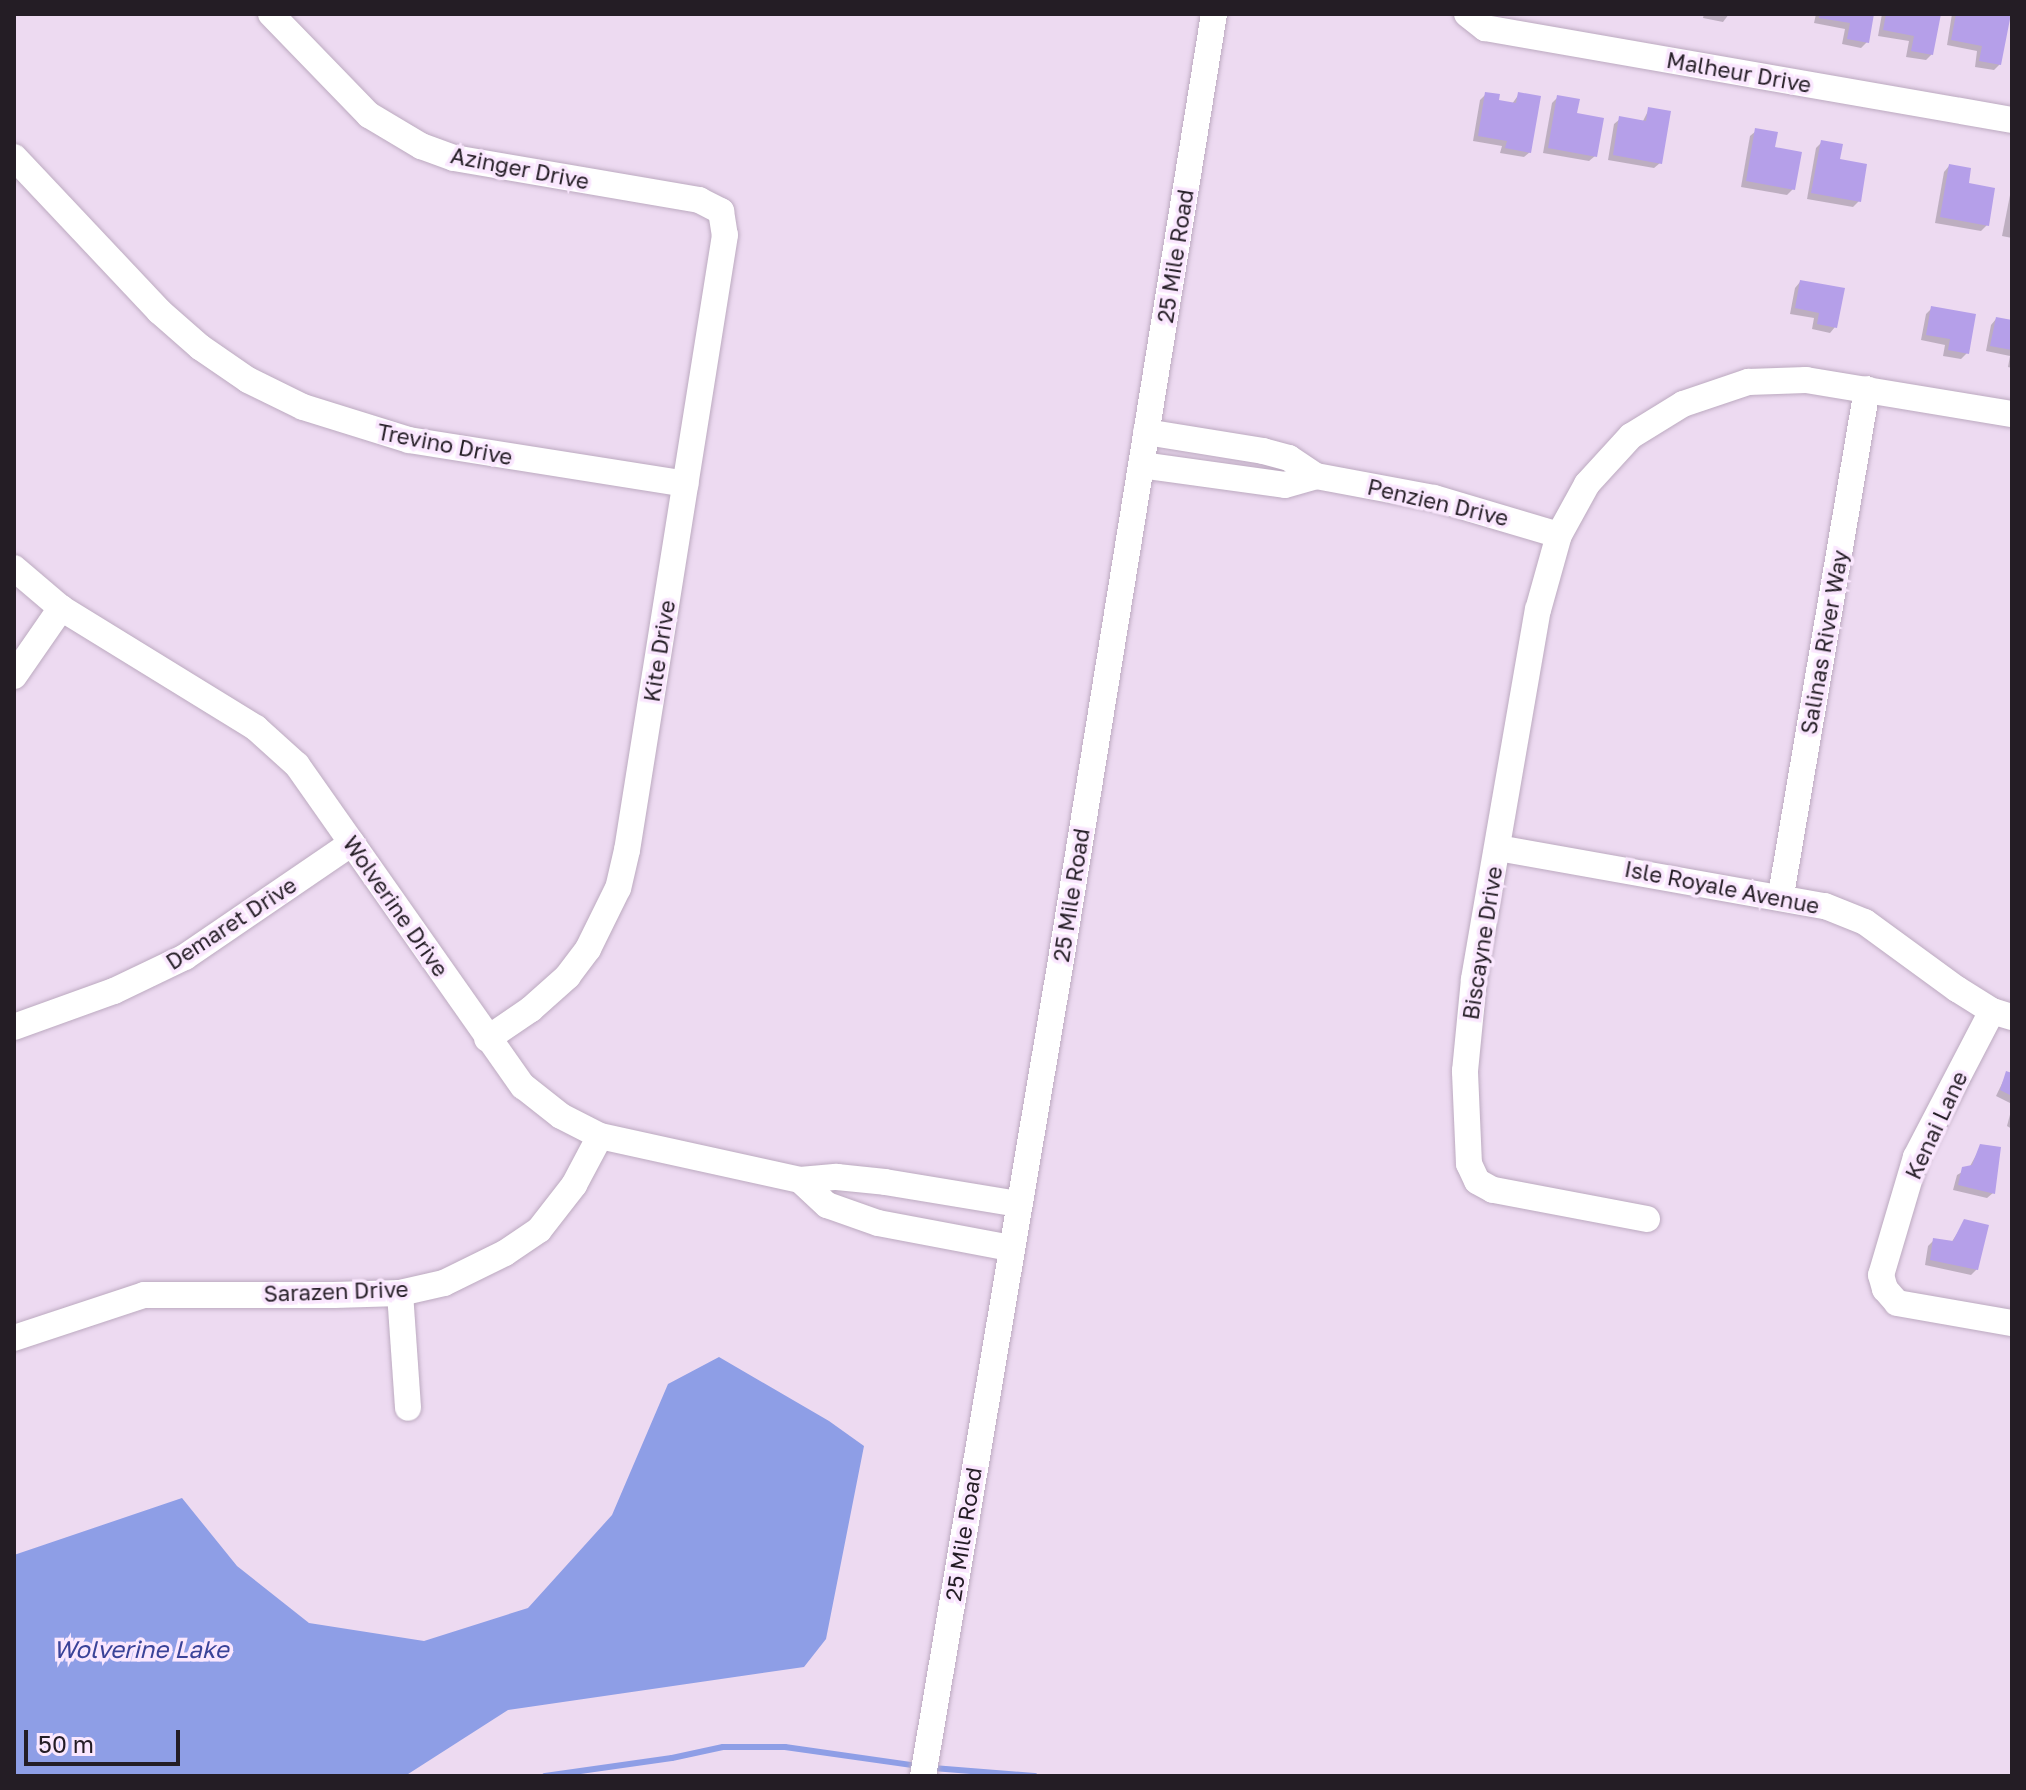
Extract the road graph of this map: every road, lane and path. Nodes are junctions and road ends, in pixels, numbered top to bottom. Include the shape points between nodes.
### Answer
1 (271, 14) edge
2 (1214, 14) edge
3 (1468, 16) edge
4 (2012, 120) edge
5 (14, 157) edge
6 (721, 211) joint
7 (1867, 389) junction
8 (2012, 414) edge
9 (1146, 432) junction
10 (1141, 465) junction
11 (1316, 476) junction
12 (686, 484) junction
13 (1559, 535) junction
14 (14, 568) edge
15 (61, 608) junction
16 (14, 676) edge
17 (352, 843) junction
18 (1498, 848) junction
19 (1781, 895) junction
20 (2002, 1014) edge
21 (14, 1027) edge
22 (487, 1039) junction
23 (600, 1136) junction
24 (800, 1180) junction
25 (885, 1182) junction
26 (1018, 1204) junction
27 (1647, 1219) dead end
28 (878, 1223) junction
29 (1010, 1248) junction
30 (400, 1293) junction
31 (2012, 1323) edge
32 (14, 1338) edge
33 (408, 1408) dead end
34 (923, 1776) edge

1 - 6 street, Azinger Drive via 369,115 421,146 454,158 699,200
2 - 9 street, 25 Mile Road
3 - 4 street, Malheur Drive via 1485,28
5 - 12 street, Trevino Drive via 159,311 200,347 261,387 355,426 409,440
6 - 12 street, Kite Drive via 725,235
7 - 8 street, Biscayne Drive
7 - 13 street, Biscayne Drive via 1806,380 1748,382 1683,404 1631,436 1587,484
7 - 19 street, Salinas River Way
9 - 10 street, 25 Mile Road
9 - 11 street, Penzien Drive via 1263,451 1289,458
10 - 11 street, Penzien Drive via 1285,485
10 - 26 street, 25 Mile Road
11 - 13 street, Penzien Drive via 1434,498
12 - 22 street, Kite Drive via 618,888 588,949 568,976
13 - 18 street, Biscayne Drive via 1538,610
14 - 15 street, Wolverine Drive
15 - 16 street
15 - 17 street, Wolverine Drive via 256,728 297,765
17 - 21 street, Demaret Drive via 185,957 114,991
17 - 22 street, Wolverine Drive
18 - 19 street, Isle Royale Avenue
18 - 27 street, Biscayne Drive via 1468,1033 1469,1164 1477,1181 1493,1190
19 - 20 street, Isle Royale Avenue via 1865,922
20 - 31 street, Kenai Lane via 1916,1157 1881,1275 1897,1303
22 - 23 street, Wolverine Drive via 523,1086 561,1116
23 - 24 street, Wolverine Drive
23 - 30 street, Sarazen Drive via 574,1185 539,1230 473,1271
24 - 25 street, Wolverine Drive
24 - 28 street, Wolverine Drive via 827,1205
25 - 26 street, Wolverine Drive
25 - 28 street
26 - 29 street, 25 Mile Road
28 - 29 street, Wolverine Drive
29 - 34 street, 25 Mile Road
30 - 32 street, Sarazen Drive via 144,1295
30 - 33 street

